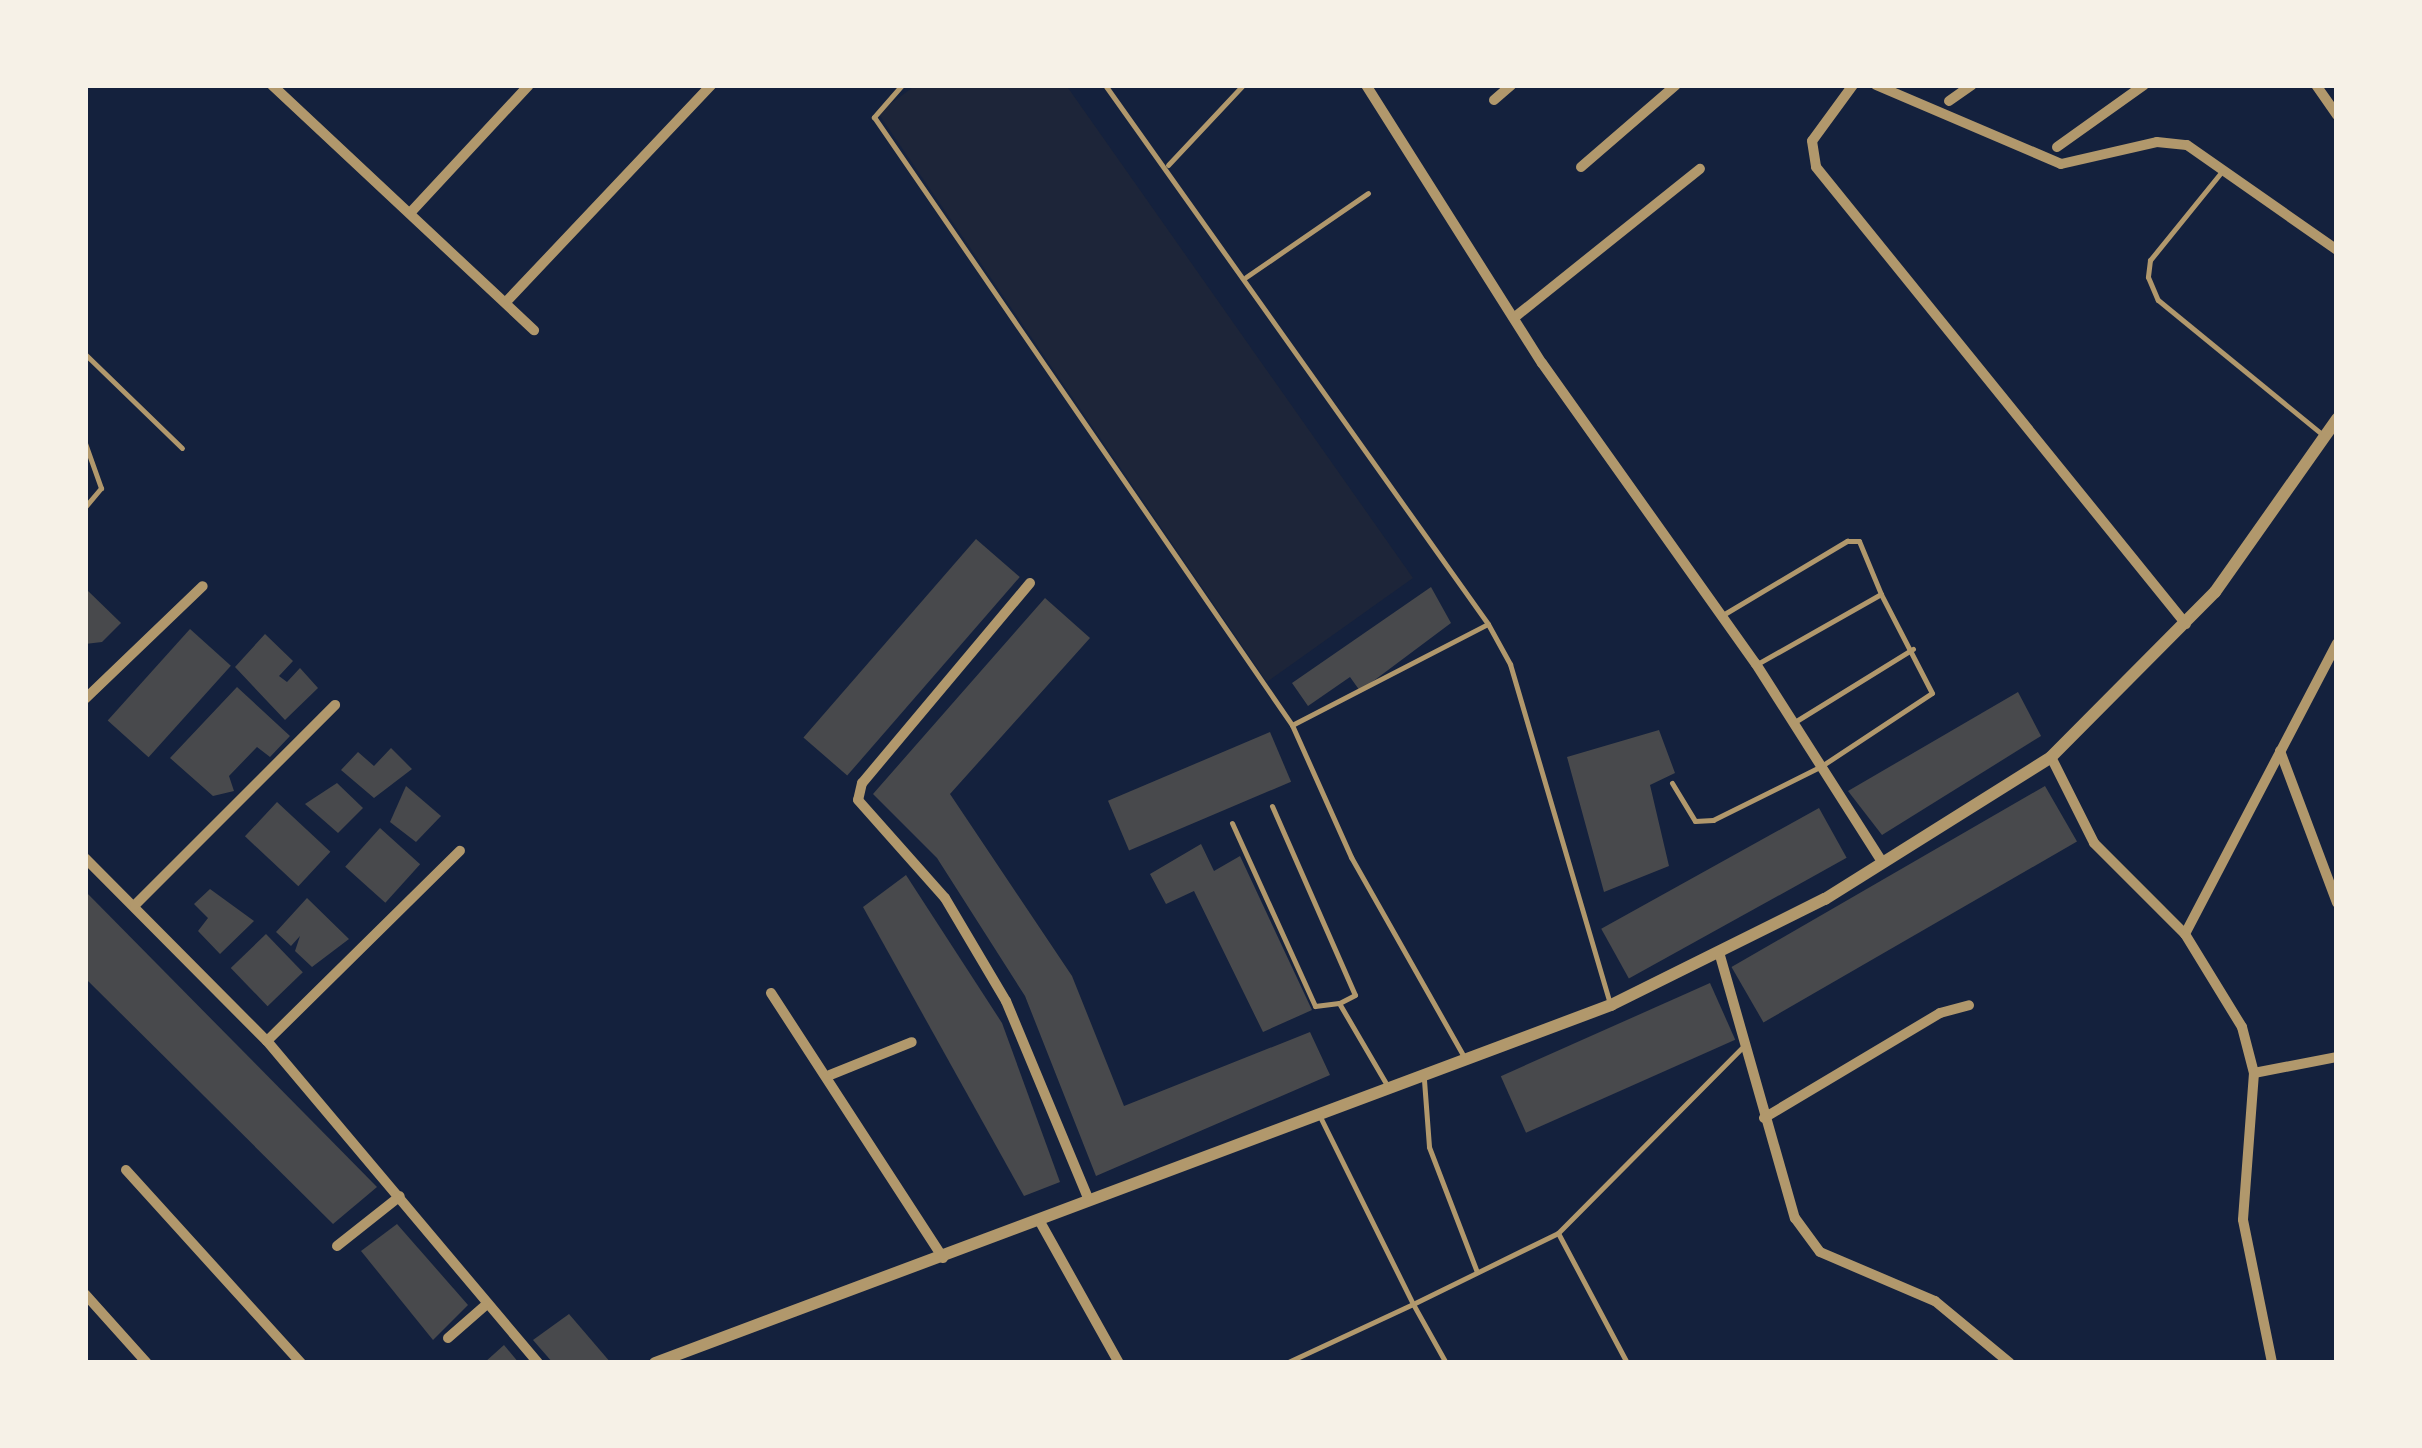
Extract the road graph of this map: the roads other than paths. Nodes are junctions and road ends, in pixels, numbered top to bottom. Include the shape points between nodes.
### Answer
1 (272, 85) edge
2 (528, 85) edge
3 (710, 85) edge
4 (902, 85) edge
5 (1105, 85) edge
6 (1243, 85) edge
7 (1366, 85) edge
8 (1511, 85) edge
9 (1676, 85) edge
10 (1852, 85) edge
11 (1876, 85) edge
12 (1972, 85) edge
13 (2144, 85) edge
14 (2316, 85) edge
15 (1494, 100) dead end
16 (1949, 101) dead end
17 (2337, 116) edge
18 (2057, 148) dead end
19 (1168, 165) junction
20 (1581, 167) dead end
21 (1700, 169) dead end
22 (2224, 169) junction
23 (1368, 193) dead end
24 (411, 212) junction
25 (2337, 250) edge
26 (1246, 277) junction
27 (506, 302) junction
28 (1515, 316) junction
29 (534, 330) dead end
30 (85, 354) edge
31 (2337, 419) edge
32 (2323, 435) junction
33 (85, 443) edge
34 (182, 448) dead end
35 (85, 508) edge
36 (1030, 583) dead end
37 (203, 586) dead end
38 (1882, 594) junction
39 (1721, 616) junction
40 (1488, 624) junction
41 (2186, 624) junction
42 (2337, 644) edge
43 (1914, 649) junction
44 (1756, 664) junction
45 (85, 700) edge
46 (335, 704) dead end
47 (1793, 724) junction
48 (1292, 726) junction
49 (2280, 751) junction
50 (2051, 757) junction
51 (1820, 766) junction
52 (1672, 784) dead end
53 (1272, 806) dead end
54 (1232, 822) dead end
55 (460, 852) dead end
56 (85, 858) edge
57 (1883, 863) junction
58 (2337, 903) edge
59 (135, 906) junction
60 (2186, 934) junction
61 (1719, 952) junction
62 (771, 994) dead end
63 (1339, 1003) junction
64 (1969, 1005) dead end
65 (1611, 1006) junction
66 (267, 1041) junction
67 (912, 1042) dead end
68 (1749, 1042) junction
69 (2337, 1058) edge
70 (1466, 1060) junction
71 (2254, 1073) junction
72 (830, 1076) junction
73 (1424, 1080) junction
74 (1388, 1088) junction
75 (1319, 1115) junction
76 (1764, 1118) junction
77 (126, 1170) dead end
78 (400, 1196) junction
79 (1088, 1198) junction
80 (1039, 1220) junction
81 (1558, 1233) junction
82 (337, 1246) dead end
83 (943, 1259) junction
84 (1478, 1272) junction
85 (85, 1294) edge
86 (488, 1304) junction
87 (1413, 1304) junction
88 (448, 1338) dead end
89 (661, 1362) edge
90 (147, 1363) edge
91 (301, 1363) edge
92 (538, 1363) edge
93 (1118, 1363) edge
94 (1286, 1363) edge
95 (1446, 1363) edge
96 (1627, 1363) edge
97 (2010, 1363) edge
98 (2272, 1363) edge

1 - 24 street
2 - 24 street
3 - 27 street
4 - 48 lane via 874,117
5 - 19 lane
6 - 19 lane
7 - 28 street
8 - 15 street
9 - 20 street
10 - 41 street via 1812,141 1816,167
11 - 22 street via 2061,164 2158,142 2187,145
12 - 16 street
13 - 18 street
14 - 17 street
19 - 26 lane
21 - 28 street
22 - 25 street
22 - 32 lane via 2150,260 2148,277 2158,300
23 - 26 lane
24 - 27 street
26 - 40 lane
27 - 29 street
28 - 39 street
30 - 34 lane
31 - 32 street
32 - 41 street
33 - 35 lane via 101,488
36 - 79 street via 862,783 858,800 946,898 1006,1001
37 - 45 street
38 - 39 lane via 1859,542 1847,541
38 - 43 lane
38 - 44 lane
39 - 44 street
40 - 48 lane
40 - 65 lane via 1510,664
41 - 50 street
42 - 49 street
43 - 47 lane
43 - 51 lane via 1932,686 1927,700
44 - 47 street
46 - 59 street
47 - 51 street
48 - 70 lane via 1351,856
49 - 58 street
49 - 60 street
50 - 57 street
50 - 60 street via 2094,843
51 - 52 lane via 1704,822 1686,814
51 - 57 street
53 - 63 lane via 1355,995
54 - 63 lane via 1315,1006
55 - 66 street
56 - 59 street
57 - 61 street
59 - 66 street
60 - 71 street via 2242,1027
61 - 65 street
61 - 68 street
62 - 72 street
63 - 74 lane
64 - 76 street via 1940,1012
65 - 70 street
66 - 78 street
67 - 72 street
68 - 76 street
68 - 81 lane
69 - 71 street
70 - 73 street
71 - 98 street via 2243,1220
72 - 83 street
73 - 74 street
73 - 84 lane via 1429,1147
74 - 75 street
75 - 79 street
75 - 87 lane
76 - 97 street via 1795,1218 1820,1252 1935,1301
77 - 91 street
78 - 82 street
78 - 86 street
79 - 80 street
80 - 83 street
80 - 93 street
81 - 84 lane
81 - 96 lane
83 - 89 street
84 - 87 lane
85 - 90 street
86 - 88 street
86 - 92 street
87 - 94 lane
87 - 95 lane

